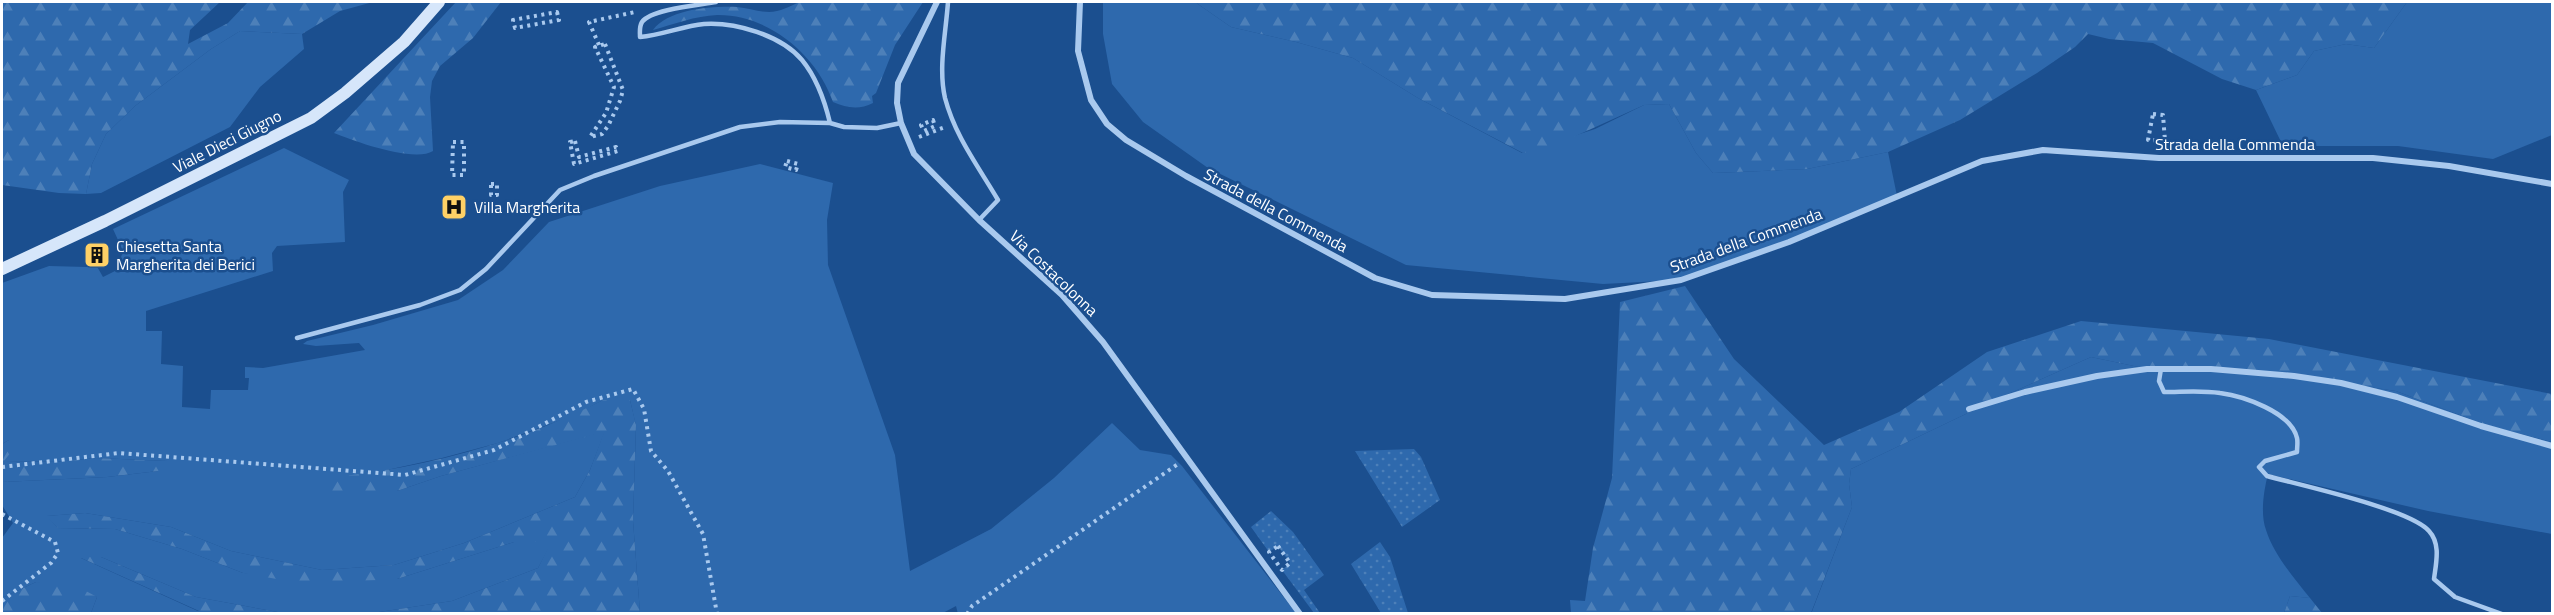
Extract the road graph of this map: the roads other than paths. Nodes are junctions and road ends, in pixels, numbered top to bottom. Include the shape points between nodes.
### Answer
1 (440, 2) edge
2 (716, 2) edge
3 (937, 2) edge
4 (948, 2) edge
5 (1080, 2) edge
6 (830, 123) junction
7 (901, 123) junction
8 (2553, 184) edge
9 (979, 220) junction
10 (2, 269) edge
11 (297, 338) dead end
12 (2161, 369) junction
13 (1969, 409) dead end
14 (2553, 446) edge
15 (1300, 614) edge
16 (2502, 614) edge

1 - 10 main road, Viale Dieci Giugno via 404,42 311,118
2 - 6 lane via 655,14 643,21 640,36 704,24 736,26 772,37 801,59 826,104
3 - 7 street, Via Costacolonna via 898,83
4 - 9 lane via 945,96 964,145 998,200
5 - 8 street, Strada della Commenda via 1078,51 1091,100 1107,124 1126,140 1375,278 1432,295 1565,299 1682,280 1789,242 1982,160 2043,150 2159,158 2373,158
6 - 7 lane via 877,128
6 - 11 lane via 780,122 740,127 594,176 560,190 486,269 460,290 420,305
7 - 9 street, Via Costacolonna via 914,153
9 - 15 street, Via Costacolonna via 1062,295 1103,342
12 - 13 street via 2097,376
12 - 14 street via 2211,369 2341,383
12 - 16 lane via 2159,381 2164,392 2222,393 2280,415 2291,424 2297,452 2265,461 2259,467 2267,476 2395,512 2429,530 2437,545 2434,579 2455,597

